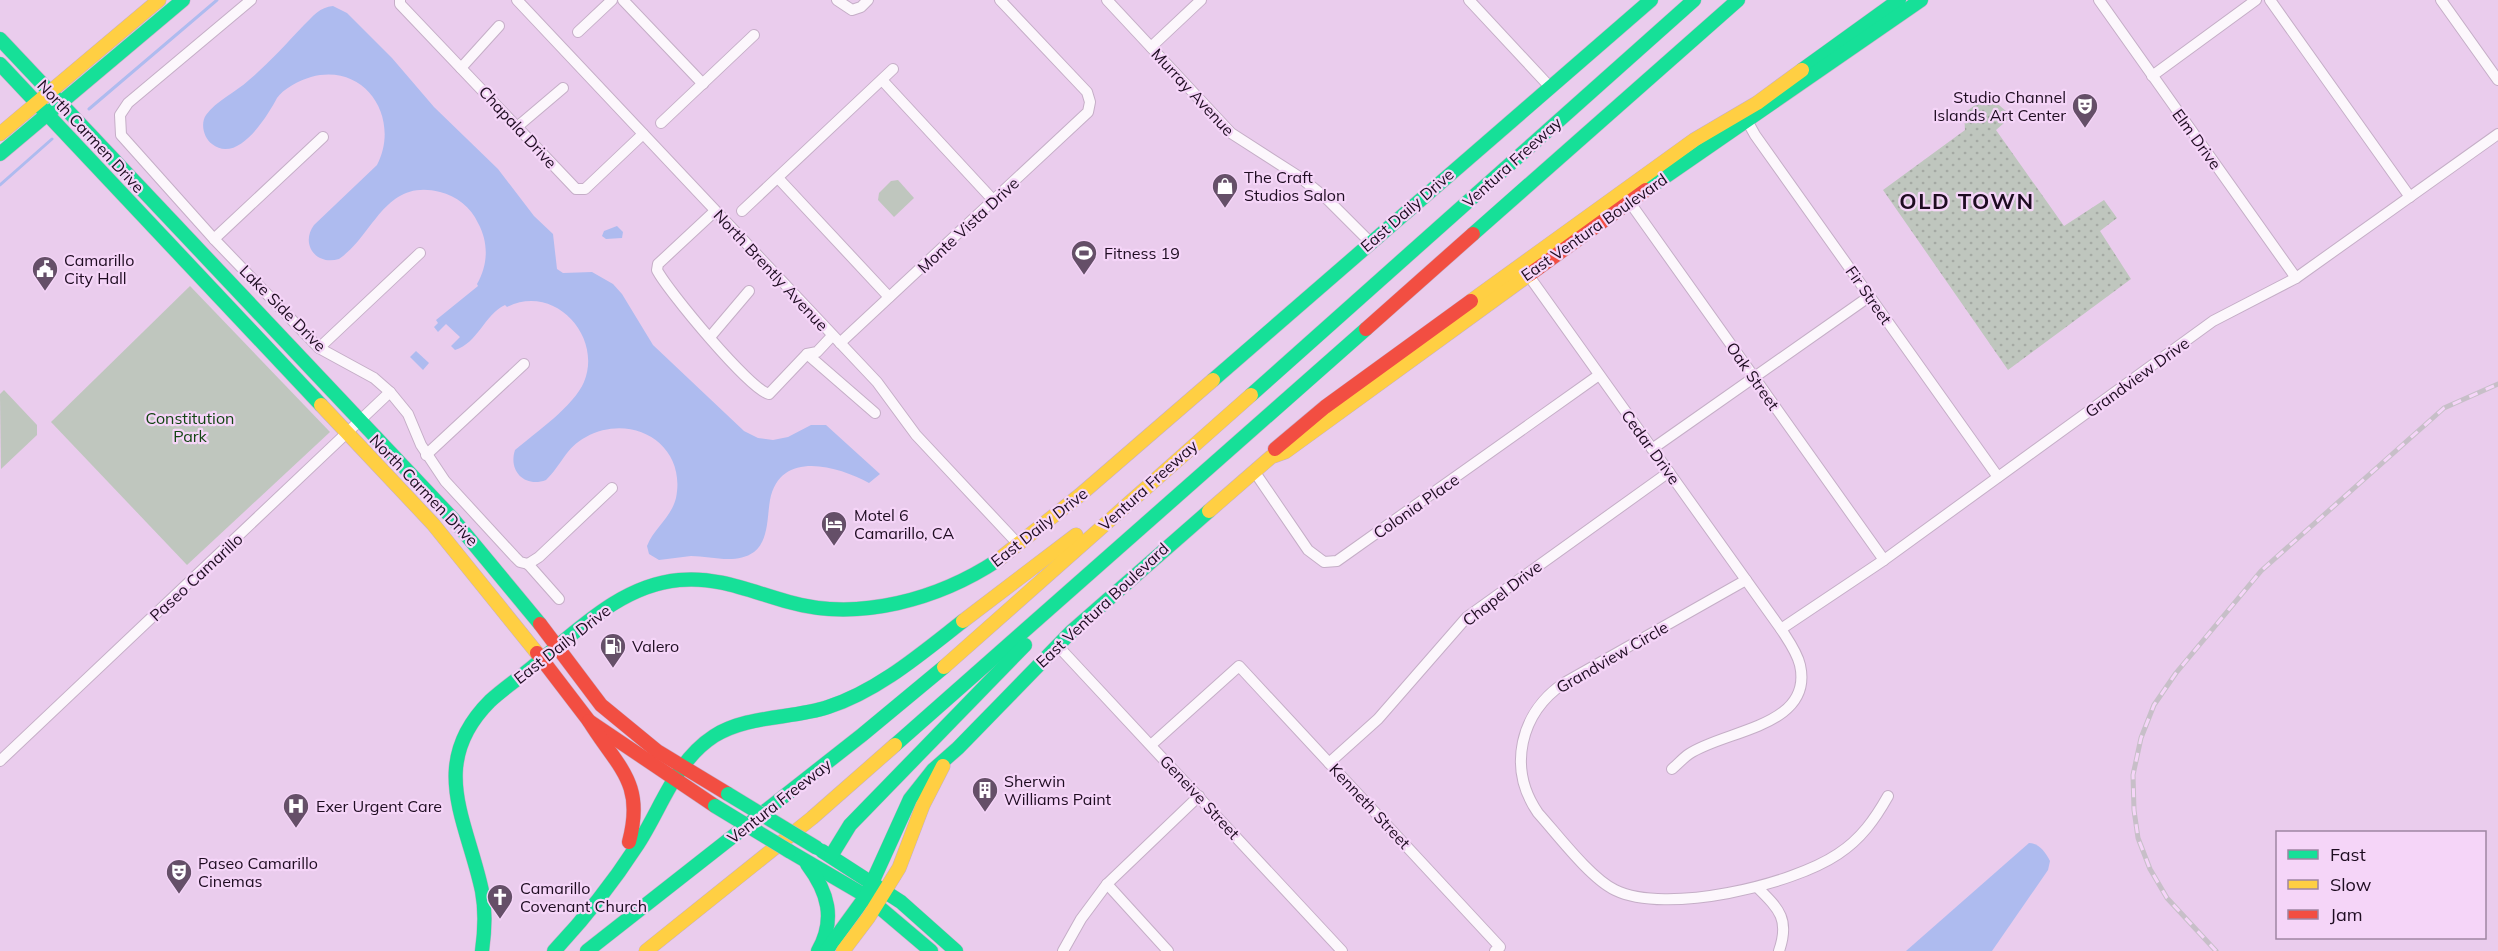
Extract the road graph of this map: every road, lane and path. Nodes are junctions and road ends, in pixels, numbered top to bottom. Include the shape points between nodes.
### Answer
1 (159, 0) edge
2 (183, 0) edge
3 (251, 0) edge
4 (400, 0) edge
5 (517, 0) edge
6 (612, 0) edge
7 (623, 0) edge
8 (837, 0) edge
9 (868, 0) edge
10 (1000, 0) edge
11 (1107, 0) edge
12 (1202, 0) edge
13 (1469, 0) edge
14 (1651, 0) edge
15 (1694, 0) edge
16 (1738, 0) edge
17 (1899, 0) edge
18 (1921, 0) edge
19 (2099, 0) edge
20 (2256, 0) edge
21 (2270, 0) edge
22 (2441, 0) edge
23 (499, 26) dead end
24 (578, 32) dead end
25 (754, 36) dead end
26 (0, 39) edge
27 (1151, 47) junction
28 (0, 64) edge
29 (461, 68) junction
30 (893, 69) dead end
31 (2152, 76) junction
32 (882, 80) junction
33 (2498, 80) edge
34 (703, 84) junction
35 (1550, 87) junction
36 (563, 88) dead end
37 (50, 91) junction
38 (37, 103) junction
39 (60, 103) junction
40 (47, 114) junction
41 (1744, 117) junction
42 (661, 123) dead end
43 (517, 127) junction
44 (0, 134) edge
45 (643, 134) junction
46 (2498, 134) edge
47 (323, 137) dead end
48 (0, 154) edge
49 (778, 178) junction
50 (1625, 197) junction
51 (2410, 197) junction
52 (994, 201) junction
53 (715, 211) junction
54 (742, 211) dead end
55 (214, 239) junction
56 (1370, 242) junction
57 (420, 253) dead end
58 (1524, 270) junction
59 (2296, 278) junction
60 (749, 291) dead end
61 (1870, 296) junction
62 (889, 297) junction
63 (710, 337) junction
64 (836, 339) junction
65 (319, 348) junction
66 (807, 354) junction
67 (524, 364) dead end
68 (1599, 375) junction
69 (1754, 378) junction
70 (390, 392) junction
71 (875, 413) dead end
72 (359, 422) junction
73 (348, 432) junction
74 (1652, 449) junction
75 (426, 455) junction
76 (1254, 471) junction
77 (1669, 472) junction
78 (1998, 477) junction
79 (612, 488) dead end
80 (1136, 496) junction
81 (1019, 545) junction
82 (1884, 560) junction
83 (528, 564) junction
84 (1083, 580) junction
85 (1746, 580) junction
86 (559, 599) dead end
87 (1781, 629) junction
88 (1057, 645) junction
89 (556, 647) junction
90 (541, 660) junction
91 (589, 722) junction
92 (1151, 745) junction
93 (0, 761) edge
94 (943, 763) junction
95 (1329, 763) junction
96 (681, 766) junction
97 (1672, 769) dead end
98 (672, 779) junction
99 (1199, 796) junction
100 (1888, 796) dead end
101 (831, 856) junction
102 (803, 860) junction
103 (624, 861) junction
104 (1107, 884) junction
105 (1757, 887) junction
106 (885, 891) junction
107 (872, 894) junction
108 (702, 908) junction
109 (1498, 949) edge
110 (482, 951) edge
111 (554, 951) edge
112 (587, 951) edge
113 (646, 951) edge
114 (656, 951) edge
115 (818, 951) edge
116 (826, 951) edge
117 (843, 951) edge
118 (931, 951) edge
119 (956, 951) edge
120 (1063, 951) edge
121 (1168, 951) edge
122 (1342, 951) edge
123 (1779, 951) edge

1 - 37 main road
2 - 39 main road
3 - 55 street, Lake Side Drive via 128,103 120,115 121,135
4 - 29 street, Chapala Drive
5 - 45 street, North Brently Avenue
6 - 24 street
7 - 34 street
8 - 9 street via 852,10
10 - 52 street, Monte Vista Drive via 1086,92 1090,102 1084,117
11 - 27 street, Murray Avenue
12 - 27 street
13 - 35 street
14 - 35 main road, East Daily Drive
15 - 80 main road, Ventura Freeway
16 - 84 main road, Ventura Freeway
17 - 41 main road, East Ventura Boulevard
18 - 41 main road, East Ventura Boulevard
19 - 31 street, Elm Drive
20 - 31 street
21 - 51 street
22 - 33 street
23 - 29 street
25 - 34 street
26 - 37 main road, North Carmen Drive
27 - 56 street, Murray Avenue via 1231,133 1301,178
28 - 38 main road, North Carmen Drive
29 - 43 street, Chapala Drive
30 - 32 street
31 - 59 street, Elm Drive
32 - 49 street
32 - 52 street
34 - 42 street
35 - 56 main road, East Daily Drive
36 - 43 street
37 - 38 main road
37 - 39 main road, North Carmen Drive
38 - 40 main road, North Carmen Drive
38 - 44 main road
39 - 40 main road
39 - 72 main road, North Carmen Drive
40 - 48 main road
40 - 73 main road, North Carmen Drive
41 - 50 main road, East Ventura Boulevard
41 - 61 street, Fir Street
43 - 45 street, Chapala Drive via 580,191
45 - 53 street, North Brently Avenue
46 - 51 street, Grandview Drive
47 - 55 street
49 - 54 street
49 - 62 street
50 - 58 main road, East Ventura Boulevard
50 - 69 street, Oak Street
51 - 59 street, Grandview Drive
52 - 62 street, Monte Vista Drive
53 - 63 street via 658,264 657,270
53 - 64 street, North Brently Avenue
55 - 65 street, Lake Side Drive
56 - 81 main road, East Daily Drive via 1112,469
57 - 65 street
58 - 68 street, Cedar Drive
58 - 76 main road, East Ventura Boulevard via 1285,452 1270,457
59 - 78 street, Grandview Drive via 2213,321
60 - 63 street
61 - 69 street
61 - 78 street, Fir Street
62 - 64 street, Monte Vista Drive
63 - 66 street, Monte Vista Drive via 751,383 769,394
64 - 66 street, Monte Vista Drive
64 - 81 street, North Brently Avenue via 882,388 916,435
65 - 70 street, Lake Side Drive via 374,378
66 - 71 street
67 - 75 street
68 - 74 street, Cedar Drive
68 - 76 street, Colonia Place via 1337,561 1324,562 1308,550
69 - 74 street
69 - 82 street, Oak Street
70 - 72 street, Paseo Camarillo
70 - 75 street, Lake Side Drive via 408,414
72 - 73 street, Paseo Camarillo
72 - 89 main road, North Carmen Drive via 476,544
73 - 90 main road, North Carmen Drive via 466,563
73 - 93 street, Paseo Camarillo
74 - 77 street, Cedar Drive
75 - 83 street, Lake Side Drive via 485,526 520,562
76 - 88 main road, East Ventura Boulevard
77 - 85 street, Cedar Drive
77 - 95 street, Chapel Drive via 1467,617 1378,719
78 - 82 street, Grandview Drive
79 - 83 street
80 - 96 main road via 1068,541 875,684 821,710 720,732
80 - 112 main road, Ventura Freeway via 862,735
81 - 89 main road, East Daily Drive via 979,573 892,605 860,608 797,604 705,579 663,582 617,600
82 - 87 street, Grandview Drive
83 - 86 street, Lake Side Drive
84 - 101 main road via 997,677 850,825
84 - 108 main road, Ventura Freeway via 812,818
85 - 87 street, Cedar Drive
85 - 105 street, Grandview Circle via 1556,689 1531,717 1520,763 1525,790 1538,813 1600,880 1617,891 1672,900
87 - 97 street, Cedar Drive via 1800,663 1801,687 1795,701 1776,718 1690,753
88 - 92 street, Geneive Street
88 - 94 main road, East Ventura Boulevard
89 - 90 main road, East Daily Drive
89 - 96 main road, North Carmen Drive via 617,720
90 - 91 main road, North Carmen Drive
90 - 110 main road, East Daily Drive via 478,713 465,733 456,759 455,803 485,907
91 - 98 main road, North Carmen Drive
91 - 103 main road via 628,777 636,796 634,829
92 - 95 street, Kenneth Street via 1239,666
92 - 99 street, Geneive Street
94 - 106 main road, East Ventura Boulevard via 903,859
94 - 107 main road, East Ventura Boulevard via 910,799
95 - 109 street, Kenneth Street
96 - 98 main road
96 - 101 main road, North Carmen Drive, bridge
98 - 102 main road, North Carmen Drive, bridge
98 - 103 main road via 636,848
99 - 104 street
99 - 122 street, Geneive Street
100 - 105 street, Grandview Circle via 1864,833 1838,854 1804,872
101 - 107 main road, North Carmen Drive
102 - 107 main road, North Carmen Drive
102 - 115 main road via 823,885 828,899 828,929
103 - 111 main road via 591,911
104 - 120 street
104 - 121 street
105 - 123 street via 1782,918
106 - 107 main road, East Ventura Boulevard
106 - 119 main road
107 - 116 main road, East Ventura Boulevard
107 - 117 main road, East Ventura Boulevard
107 - 118 main road
108 - 113 main road, Ventura Freeway
108 - 114 main road

